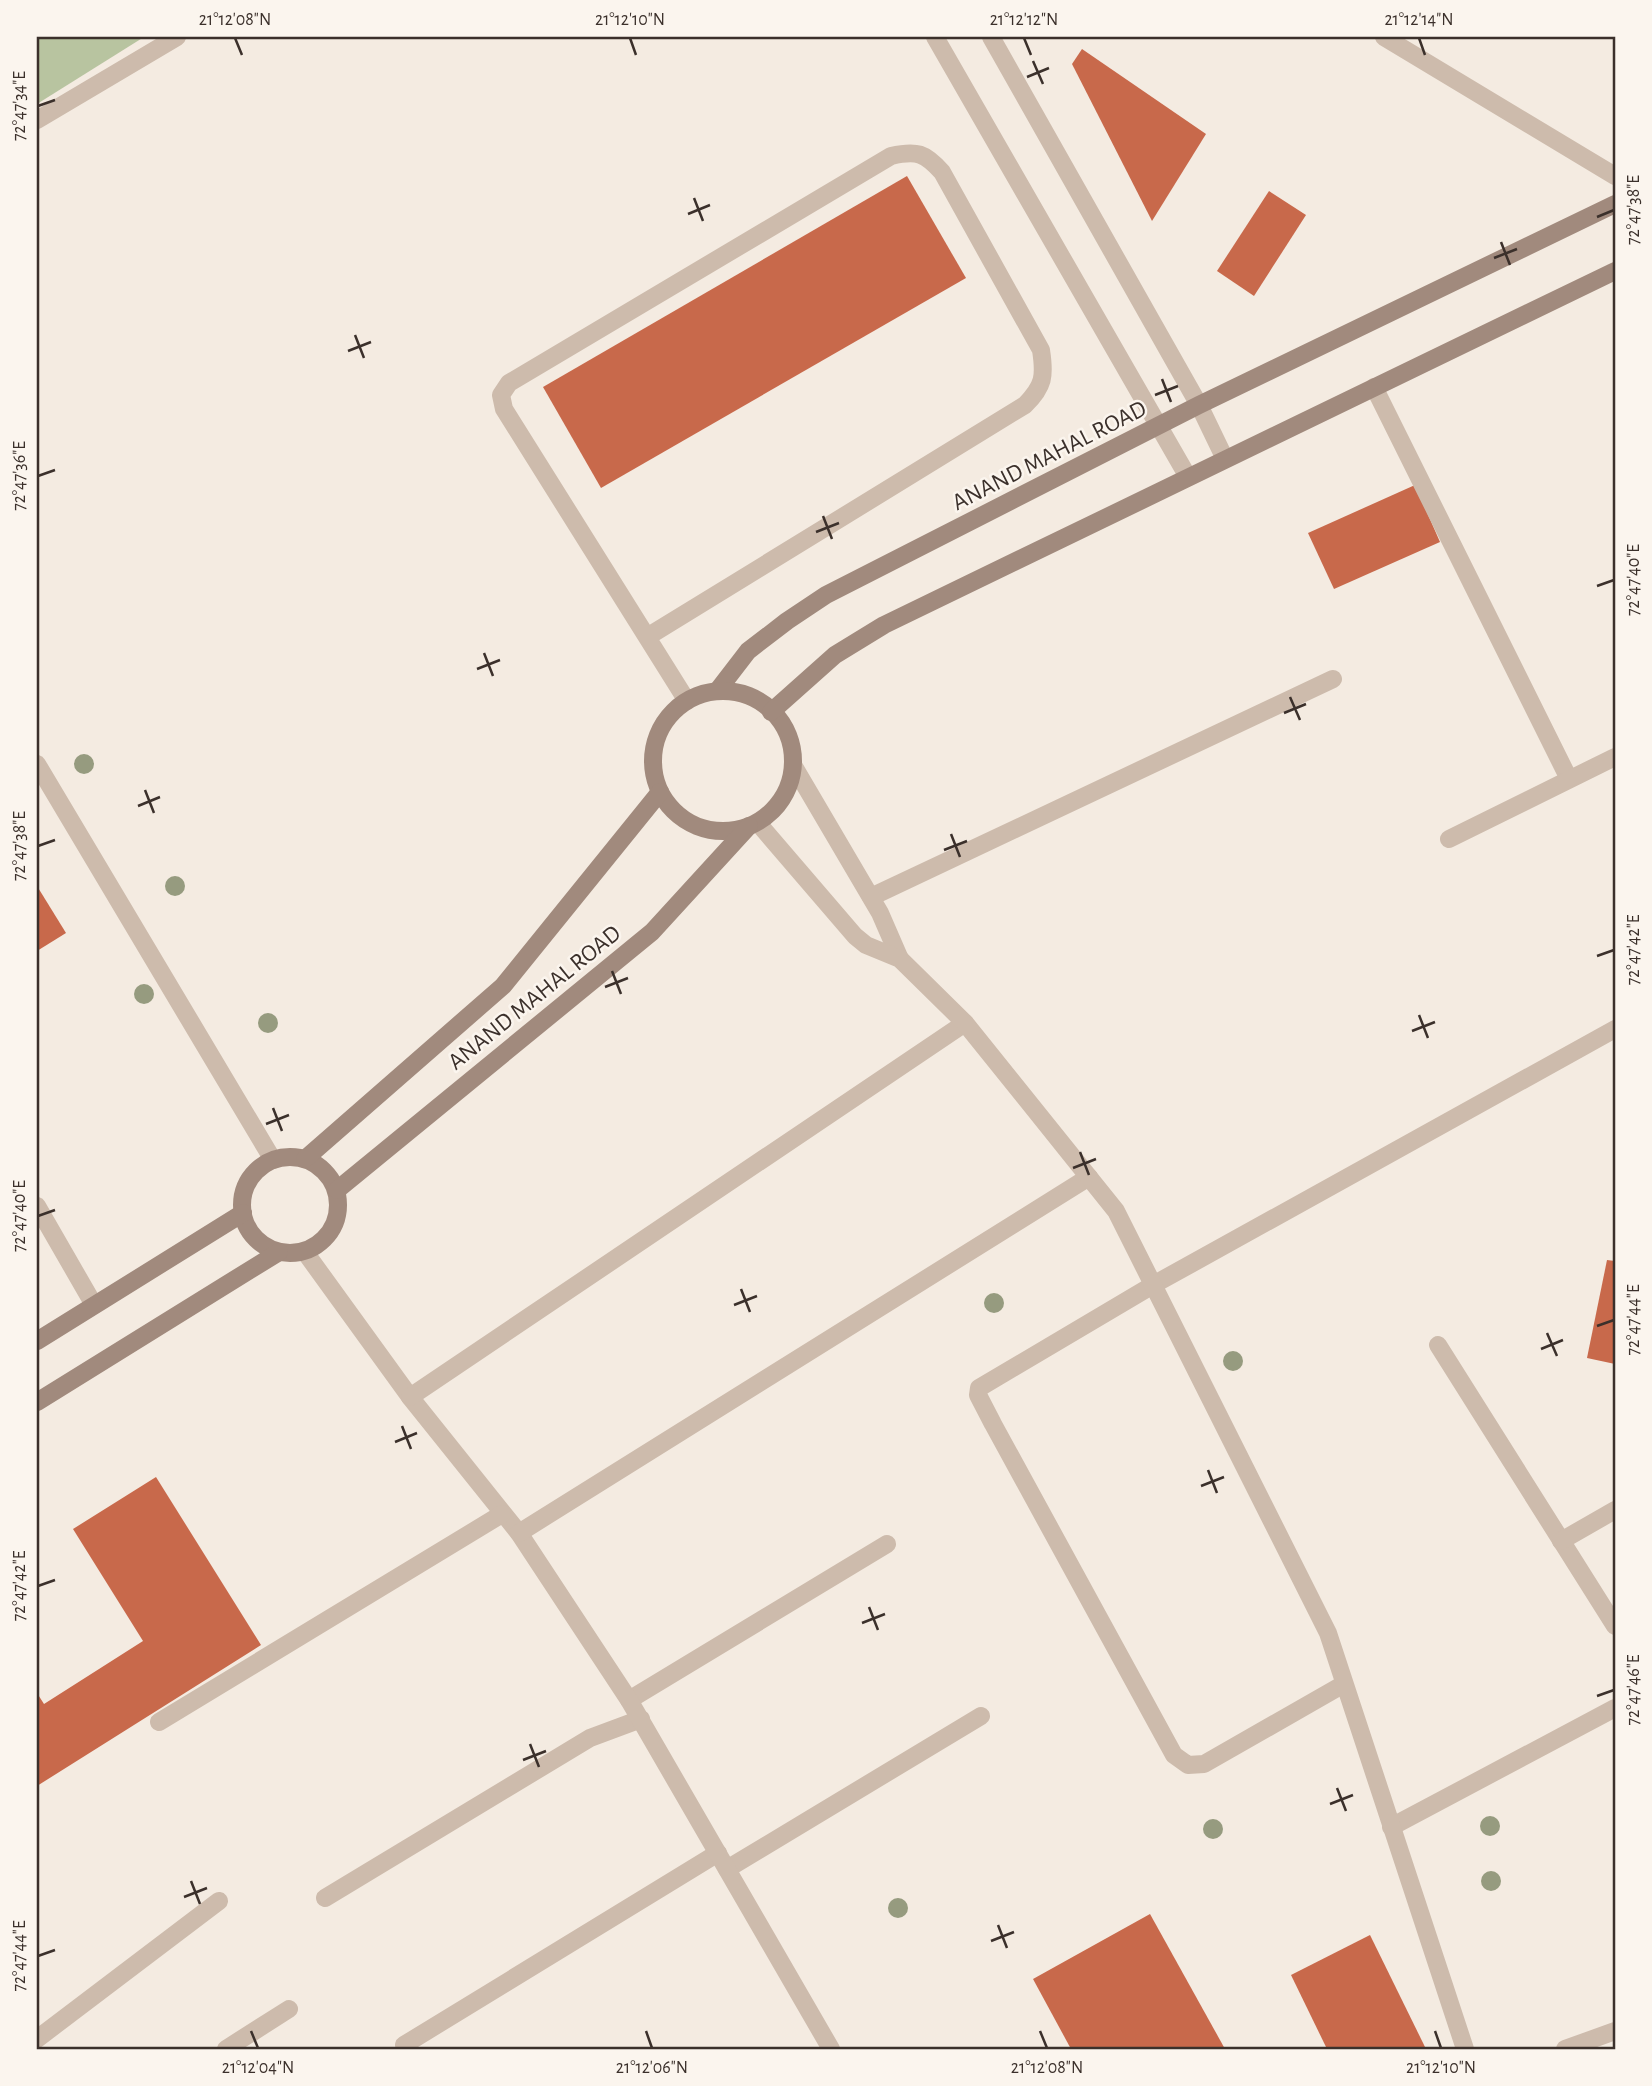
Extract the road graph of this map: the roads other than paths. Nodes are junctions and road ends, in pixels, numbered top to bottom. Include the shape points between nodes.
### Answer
1 (177, 37) edge
2 (935, 37) edge
3 (991, 37) edge
4 (1384, 37) edge
5 (37, 120) edge
6 (1615, 176) edge
7 (1615, 204) edge
8 (1615, 271) edge
9 (1374, 387) junction
10 (1199, 405) junction
11 (1160, 426) junction
12 (1225, 460) junction
13 (1188, 477) junction
14 (647, 637) junction
15 (1333, 679) dead end
16 (718, 690) junction
17 (687, 701) junction
18 (771, 712) junction
19 (1615, 757) edge
20 (37, 764) edge
21 (793, 765) junction
22 (1569, 779) junction
23 (660, 792) junction
24 (753, 825) junction
25 (1449, 839) dead end
26 (871, 897) junction
27 (900, 959) junction
28 (965, 1023) junction
29 (1615, 1029) edge
30 (305, 1159) junction
31 (273, 1160) junction
32 (1088, 1177) junction
33 (337, 1190) junction
34 (37, 1206) edge
35 (243, 1213) junction
36 (305, 1251) junction
37 (279, 1252) junction
38 (1153, 1285) junction
39 (94, 1305) junction
40 (37, 1341) edge
41 (1438, 1345) dead end
42 (410, 1397) junction
43 (37, 1402) edge
44 (1615, 1510) edge
45 (502, 1514) junction
46 (519, 1533) junction
47 (1561, 1541) junction
48 (887, 1544) dead end
49 (1615, 1626) edge
50 (1344, 1684) junction
51 (629, 1700) junction
52 (1615, 1708) edge
53 (981, 1716) dead end
54 (641, 1719) junction
55 (159, 1723) dead end
56 (1391, 1827) junction
57 (723, 1861) junction
58 (325, 1898) dead end
59 (219, 1901) dead end
60 (289, 2009) dead end
61 (1615, 2031) edge
62 (37, 2039) edge
63 (404, 2045) dead end
64 (226, 2049) edge
65 (831, 2049) edge
66 (1465, 2049) edge
67 (1566, 2049) edge

1 - 5 street
2 - 11 street
3 - 10 street
4 - 6 street
7 - 10 main road, ANAND MAHAL ROAD
8 - 9 main road
9 - 12 main road
9 - 22 street
10 - 11 main road, ANAND MAHAL ROAD
10 - 12 street
11 - 13 street
11 - 16 main road, ANAND MAHAL ROAD via 827,595 748,651
12 - 13 main road
13 - 18 main road via 858,639
14 - 14 street via 1025,405 1037,392 1045,373 1041,350 942,173 929,158 910,151 891,156 509,383 501,394 504,409
14 - 17 street
15 - 26 street
16 - 17 main road
16 - 18 main road via 742,693
17 - 23 main road via 662,726 653,747 653,770
18 - 21 main road via 790,741
19 - 22 street
20 - 31 street
21 - 24 main road via 789,788 776,808
21 - 26 street
22 - 25 street
23 - 24 main road via 673,811 713,832
23 - 30 main road, ANAND MAHAL ROAD via 503,986
24 - 27 street via 855,936
24 - 33 main road, ANAND MAHAL ROAD via 652,932
26 - 27 street
27 - 28 street
28 - 32 street
28 - 42 street
29 - 38 street
30 - 31 main road
30 - 33 main road via 330,1176
31 - 35 main road via 248,1180
32 - 38 street via 1116,1211
32 - 46 street
33 - 36 main road via 339,1205 330,1234
34 - 39 street
35 - 37 main road via 259,1242
35 - 39 main road
36 - 37 main road
36 - 42 street
37 - 43 main road
38 - 50 street via 1328,1633
38 - 50 street via 978,1388 978,1395 1174,1755 1188,1765 1204,1764
39 - 40 main road
41 - 47 street
42 - 45 street
44 - 47 street
45 - 46 street
45 - 55 street
46 - 51 street
47 - 49 street
48 - 51 street
50 - 56 street
51 - 54 street
52 - 56 street
53 - 57 street
54 - 57 street
54 - 58 street via 590,1738
56 - 66 street
57 - 63 street
57 - 65 street
59 - 62 street
60 - 64 street
61 - 67 street

